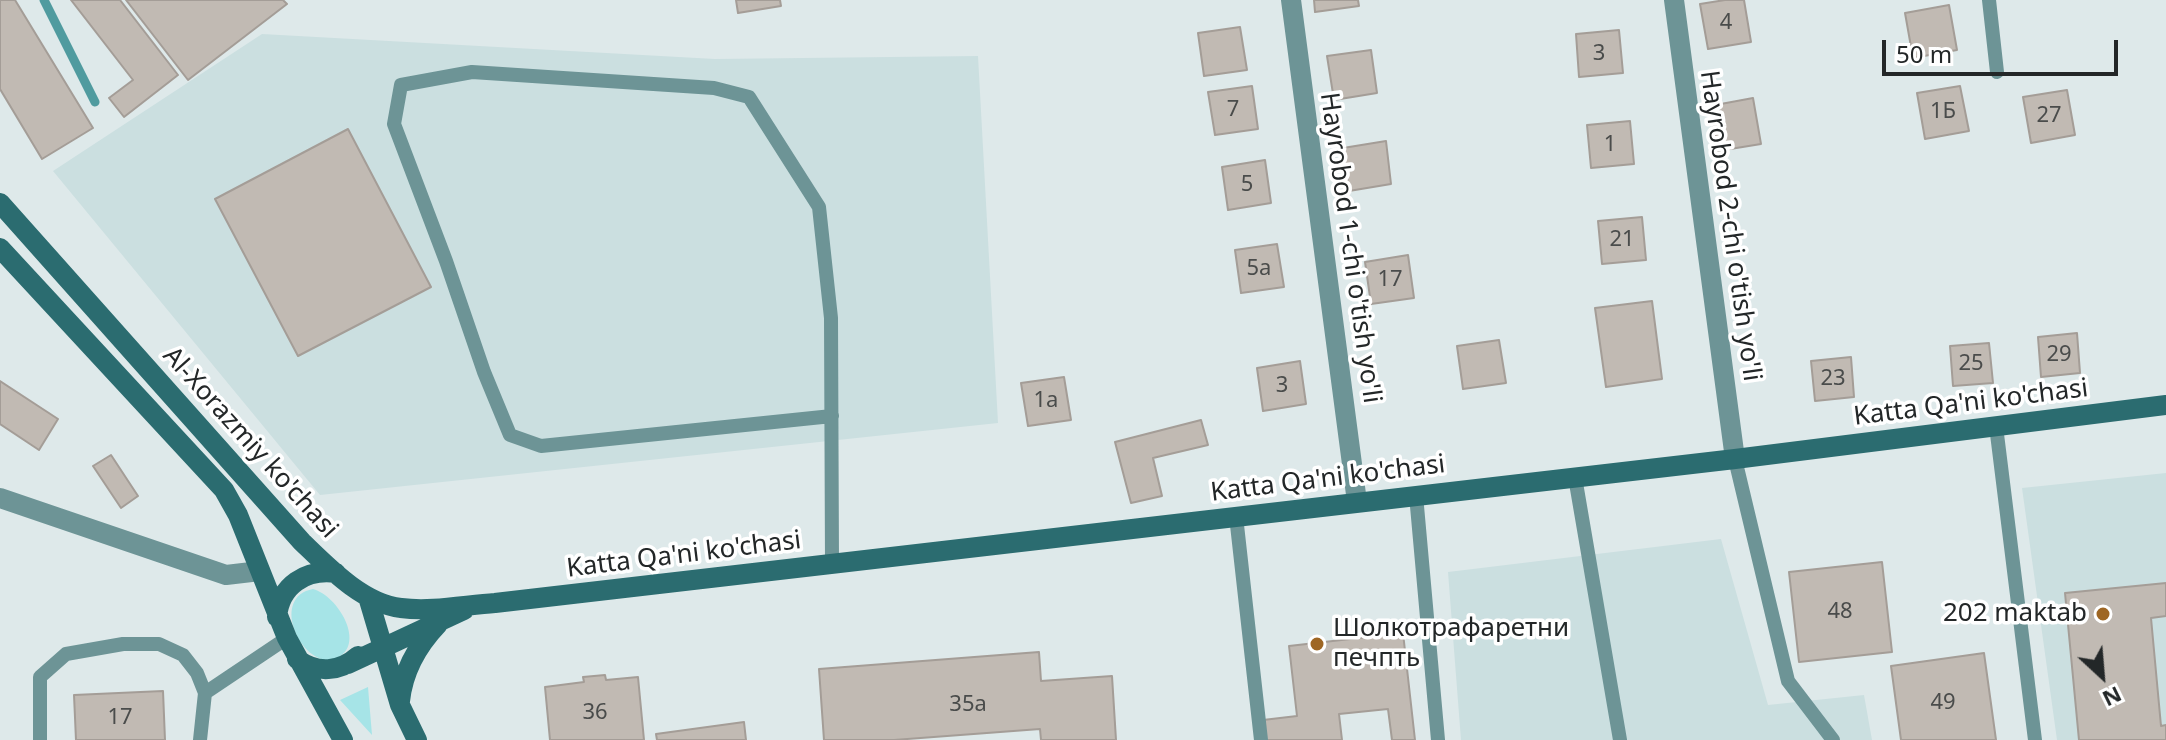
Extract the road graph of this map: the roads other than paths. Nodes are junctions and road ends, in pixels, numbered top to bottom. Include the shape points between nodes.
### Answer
1 (1291, 0) edge
2 (1674, 0) edge
3 (1989, 0) edge
4 (1997, 72) dead end
5 (0, 203) edge
6 (0, 248) edge
7 (2166, 405) edge
8 (832, 416) junction
9 (1996, 426) junction
10 (1735, 459) junction
11 (1575, 477) junction
12 (1416, 495) junction
13 (2, 500) edge
14 (1357, 502) junction
15 (1236, 516) junction
16 (832, 563) junction
17 (260, 571) junction
18 (336, 573) junction
19 (495, 603) junction
20 (371, 605) junction
21 (277, 617) junction
22 (446, 618) junction
23 (287, 638) junction
24 (383, 648) junction
25 (297, 659) junction
26 (348, 664) junction
27 (205, 693) junction
28 (400, 705) junction
29 (40, 740) edge
30 (200, 740) edge
31 (343, 740) edge
32 (417, 740) edge
33 (1261, 740) edge
34 (1438, 740) edge
35 (1620, 740) edge
36 (1833, 740) edge
37 (2035, 740) edge

1 - 14 street, Hayrobod 1-chi o'tish yo'li
2 - 10 street, Hayrobod 2-chi o'tish yo'li
3 - 4 lane
5 - 18 main road, Al-Xorazmiy ko'chasi via 282,521
6 - 17 main road, Al-Xorazmiy ko'chasi via 218,481
7 - 9 main road, Katta Qa'ni ko'chasi
8 - 8 lane via 831,318 819,207 749,97 714,88 472,72 401,85 394,124 510,435 541,446
8 - 16 lane
9 - 10 main road, Katta Qa'ni ko'chasi
9 - 37 lane
10 - 11 main road, Katta Qa'ni ko'chasi
10 - 36 lane via 1788,681
11 - 12 main road, Katta Qa'ni ko'chasi
11 - 35 lane
12 - 14 main road, Katta Qa'ni ko'chasi
12 - 34 lane
13 - 17 street via 226,575
14 - 15 main road, Katta Qa'ni ko'chasi
15 - 16 main road, Katta Qa'ni ko'chasi
15 - 33 lane
16 - 19 main road, Katta Qa'ni ko'chasi
17 - 21 main road, Al-Xorazmiy ko'chasi
18 - 20 main road, Al-Xorazmiy ko'chasi
18 - 21 main road via 318,572 295,582 281,598
19 - 20 main road
19 - 22 main road
20 - 24 main road
20 - 26 main road via 374,627 369,642
21 - 23 main road, Al-Xorazmiy ko'chasi
22 - 24 main road
22 - 28 main road via 413,660
23 - 25 main road, Al-Xorazmiy ko'chasi
23 - 27 lane
24 - 26 main road
24 - 28 main road
25 - 26 main road via 317,669
25 - 31 main road, Al-Xorazmiy ko'chasi
27 - 29 lane via 183,655 159,644 66,654 40,677
27 - 30 lane
28 - 32 main road

